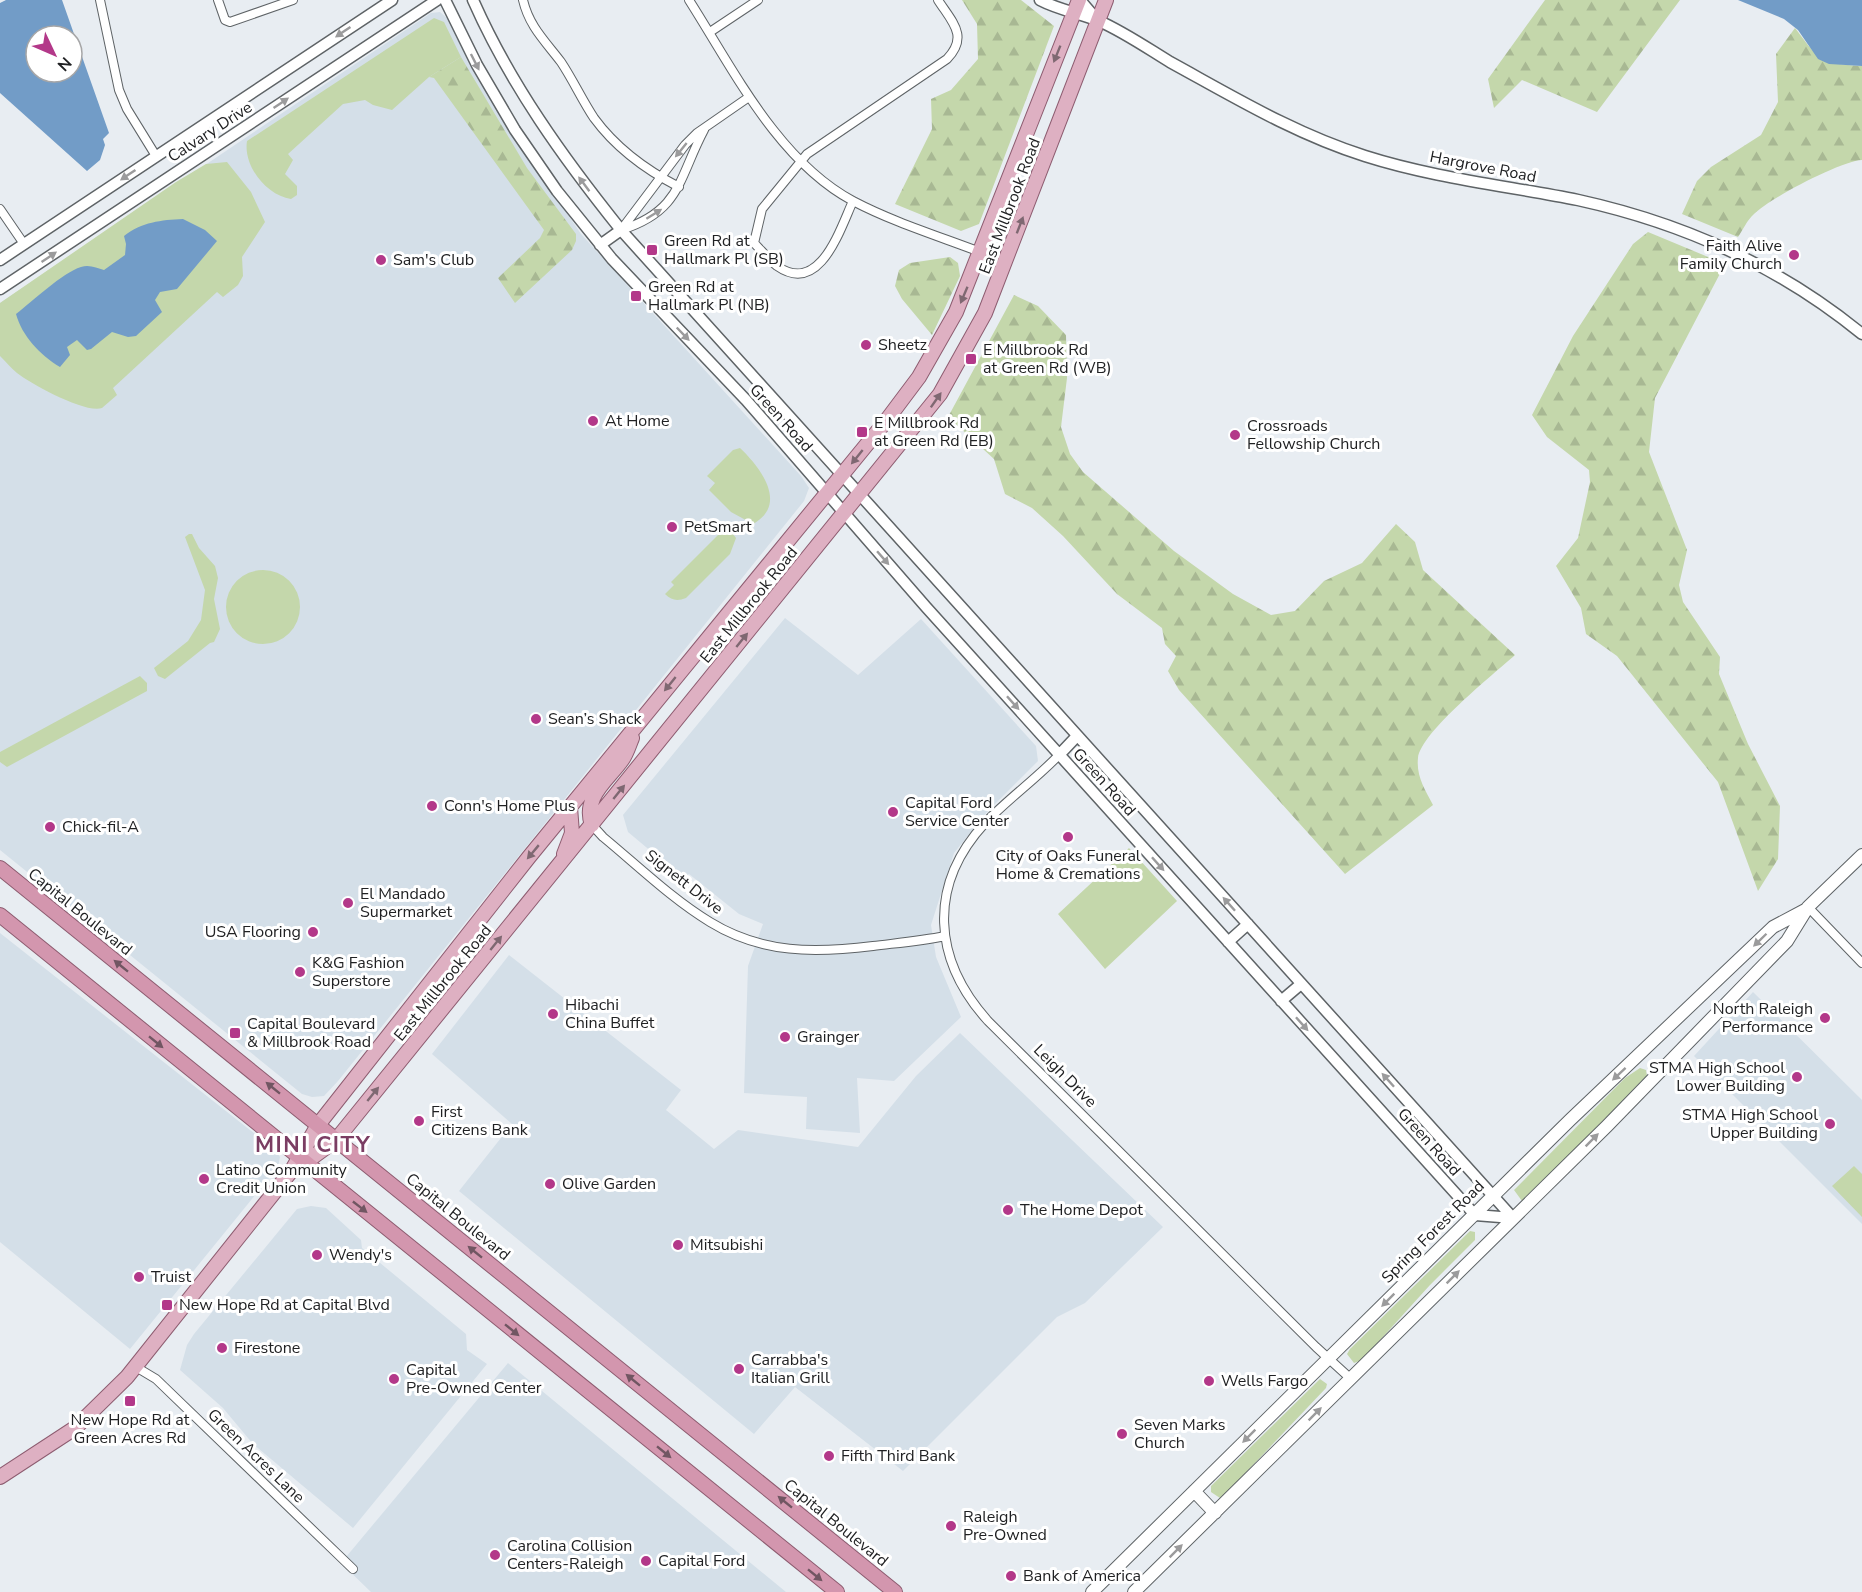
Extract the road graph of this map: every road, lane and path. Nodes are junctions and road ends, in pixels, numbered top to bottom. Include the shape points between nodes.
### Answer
1 (100, 0) edge
2 (218, 0) edge
3 (291, 0) edge
4 (392, 0) edge
5 (437, 0) edge
6 (445, 0) edge
7 (473, 0) edge
8 (524, 0) edge
9 (689, 0) edge
10 (758, 0) edge
11 (938, 0) edge
12 (1040, 0) edge
13 (1079, 0) edge
14 (1106, 0) edge
15 (1073, 14) junction
16 (1099, 21) junction
17 (710, 32) junction
18 (749, 97) junction
19 (706, 127) junction
20 (156, 156) junction
21 (801, 160) junction
22 (660, 177) junction
23 (679, 187) junction
24 (853, 201) junction
25 (0, 209) edge
26 (621, 230) junction
27 (24, 244) junction
28 (600, 245) junction
29 (981, 252) junction
30 (0, 260) edge
31 (0, 289) edge
32 (1862, 334) edge
33 (762, 387) junction
34 (746, 400) junction
35 (841, 475) junction
36 (826, 492) junction
37 (860, 495) junction
38 (844, 514) junction
39 (638, 722) junction
40 (1077, 736) junction
41 (1059, 755) junction
42 (570, 807) junction
43 (592, 825) junction
44 (1862, 855) edge
45 (560, 864) junction
46 (0, 868) edge
47 (1808, 908) junction
48 (0, 915) edge
49 (1248, 924) junction
50 (945, 936) junction
51 (1228, 942) junction
52 (1862, 963) edge
53 (1301, 984) junction
54 (1281, 1001) junction
55 (318, 1125) junction
56 (336, 1140) junction
57 (303, 1161) junction
58 (1493, 1196) junction
59 (1475, 1215) junction
60 (1513, 1218) junction
61 (1328, 1359) junction
62 (136, 1367) junction
63 (1351, 1379) junction
64 (0, 1477) edge
65 (1194, 1491) junction
66 (1215, 1513) junction
67 (353, 1569) dead end
68 (837, 1592) edge
69 (895, 1592) edge
70 (1092, 1592) edge
71 (1134, 1592) edge

1 - 20 street via 120,90
2 - 3 street via 225,20 230,22
4 -> 20 street, Calvary Drive
31 -> 5 street, Calvary Drive
6 -> 28 street, Green Road via 515,130
26 -> 7 street, Green Road via 536,116
8 - 22 street via 528,18 594,117 618,146
9 - 17 street
10 - 17 street
11 - 21 street via 957,31 957,49
12 - 15 street, Hargrove Road
13 - 15 main road, East Millbrook Road
13 - 16 street, Hargrove Road
14 - 16 main road, East Millbrook Road
15 - 16 street, Hargrove Road
15 -> 29 main road, East Millbrook Road
16 - 32 street, Hargrove Road via 1281,123 1346,150 1425,172 1581,201 1651,219 1714,242 1809,295
37 -> 16 main road, East Millbrook Road via 928,410 969,346
17 - 18 street
18 - 19 street
18 - 21 street
19 -> 22 street via 685,145
19 - 23 street
20 -> 27 street, Calvary Drive
21 - 24 street
21 - 24 street via 762,209 754,243 778,267 799,274 820,266
22 - 23 street
22 - 26 street
26 -> 23 street via 663,209
24 - 29 street
25 - 27 street
26 - 28 street
26 - 33 street, Green Road
27 - 30 street, Calvary Drive
28 -> 34 street, Green Road
29 -> 35 main road, East Millbrook Road via 956,312 929,361
33 - 34 street
33 - 35 street, Green Road
34 - 36 street, Green Road
35 - 36 main road, East Millbrook Road
35 - 37 street, Green Road
36 - 38 street, Green Road
36 -> 39 main road, East Millbrook Road
37 - 38 main road, East Millbrook Road
37 - 40 street, Green Road
38 -> 41 street, Green Road
43 -> 38 main road, East Millbrook Road
39 - 42 main road, East Millbrook Road
39 - 43 main road via 624,758 592,798
40 - 41 street
49 -> 40 street, Green Road
41 - 50 street, Leigh Drive via 984,824 959,859 948,888
41 -> 51 street, Green Road
42 - 45 main road via 572,833
42 -> 55 main road, East Millbrook Road
43 - 45 main road, East Millbrook Road
43 - 50 street, Signett Drive via 709,922 742,939 771,948 808,952
44 - 47 main road, Spring Forest Road
56 -> 45 main road, East Millbrook Road
55 -> 46 highway, Capital Boulevard
47 - 52 street
47 -> 58 main road, Spring Forest Road via 1773,927
60 -> 47 main road, Spring Forest Road via 1787,941
48 -> 57 highway
49 - 51 street
49 - 53 street, Green Road
50 - 61 street, Leigh Drive via 956,976 982,1014
51 - 54 street, Green Road
53 - 54 street
58 -> 53 street, Green Road
54 -> 59 street, Green Road
55 - 56 highway, Capital Boulevard
55 - 57 main road, East Millbrook Road
56 - 57 main road, East Millbrook Road
69 -> 56 highway, Capital Boulevard
57 - 62 main road, East Millbrook Road
57 -> 68 highway
58 - 59 main road, Spring Forest Road
58 - 60 street, Green Road
59 - 60 street
59 -> 61 main road, Spring Forest Road
63 -> 60 main road, Spring Forest Road
61 - 63 street, Leigh Drive
61 -> 65 main road, Spring Forest Road
62 - 64 main road, East Millbrook Road via 75,1428
62 - 67 street, Green Acres Lane via 156,1379
66 -> 63 main road, Spring Forest Road
65 - 66 main road
65 - 70 main road, Spring Forest Road
71 -> 66 main road, Spring Forest Road

